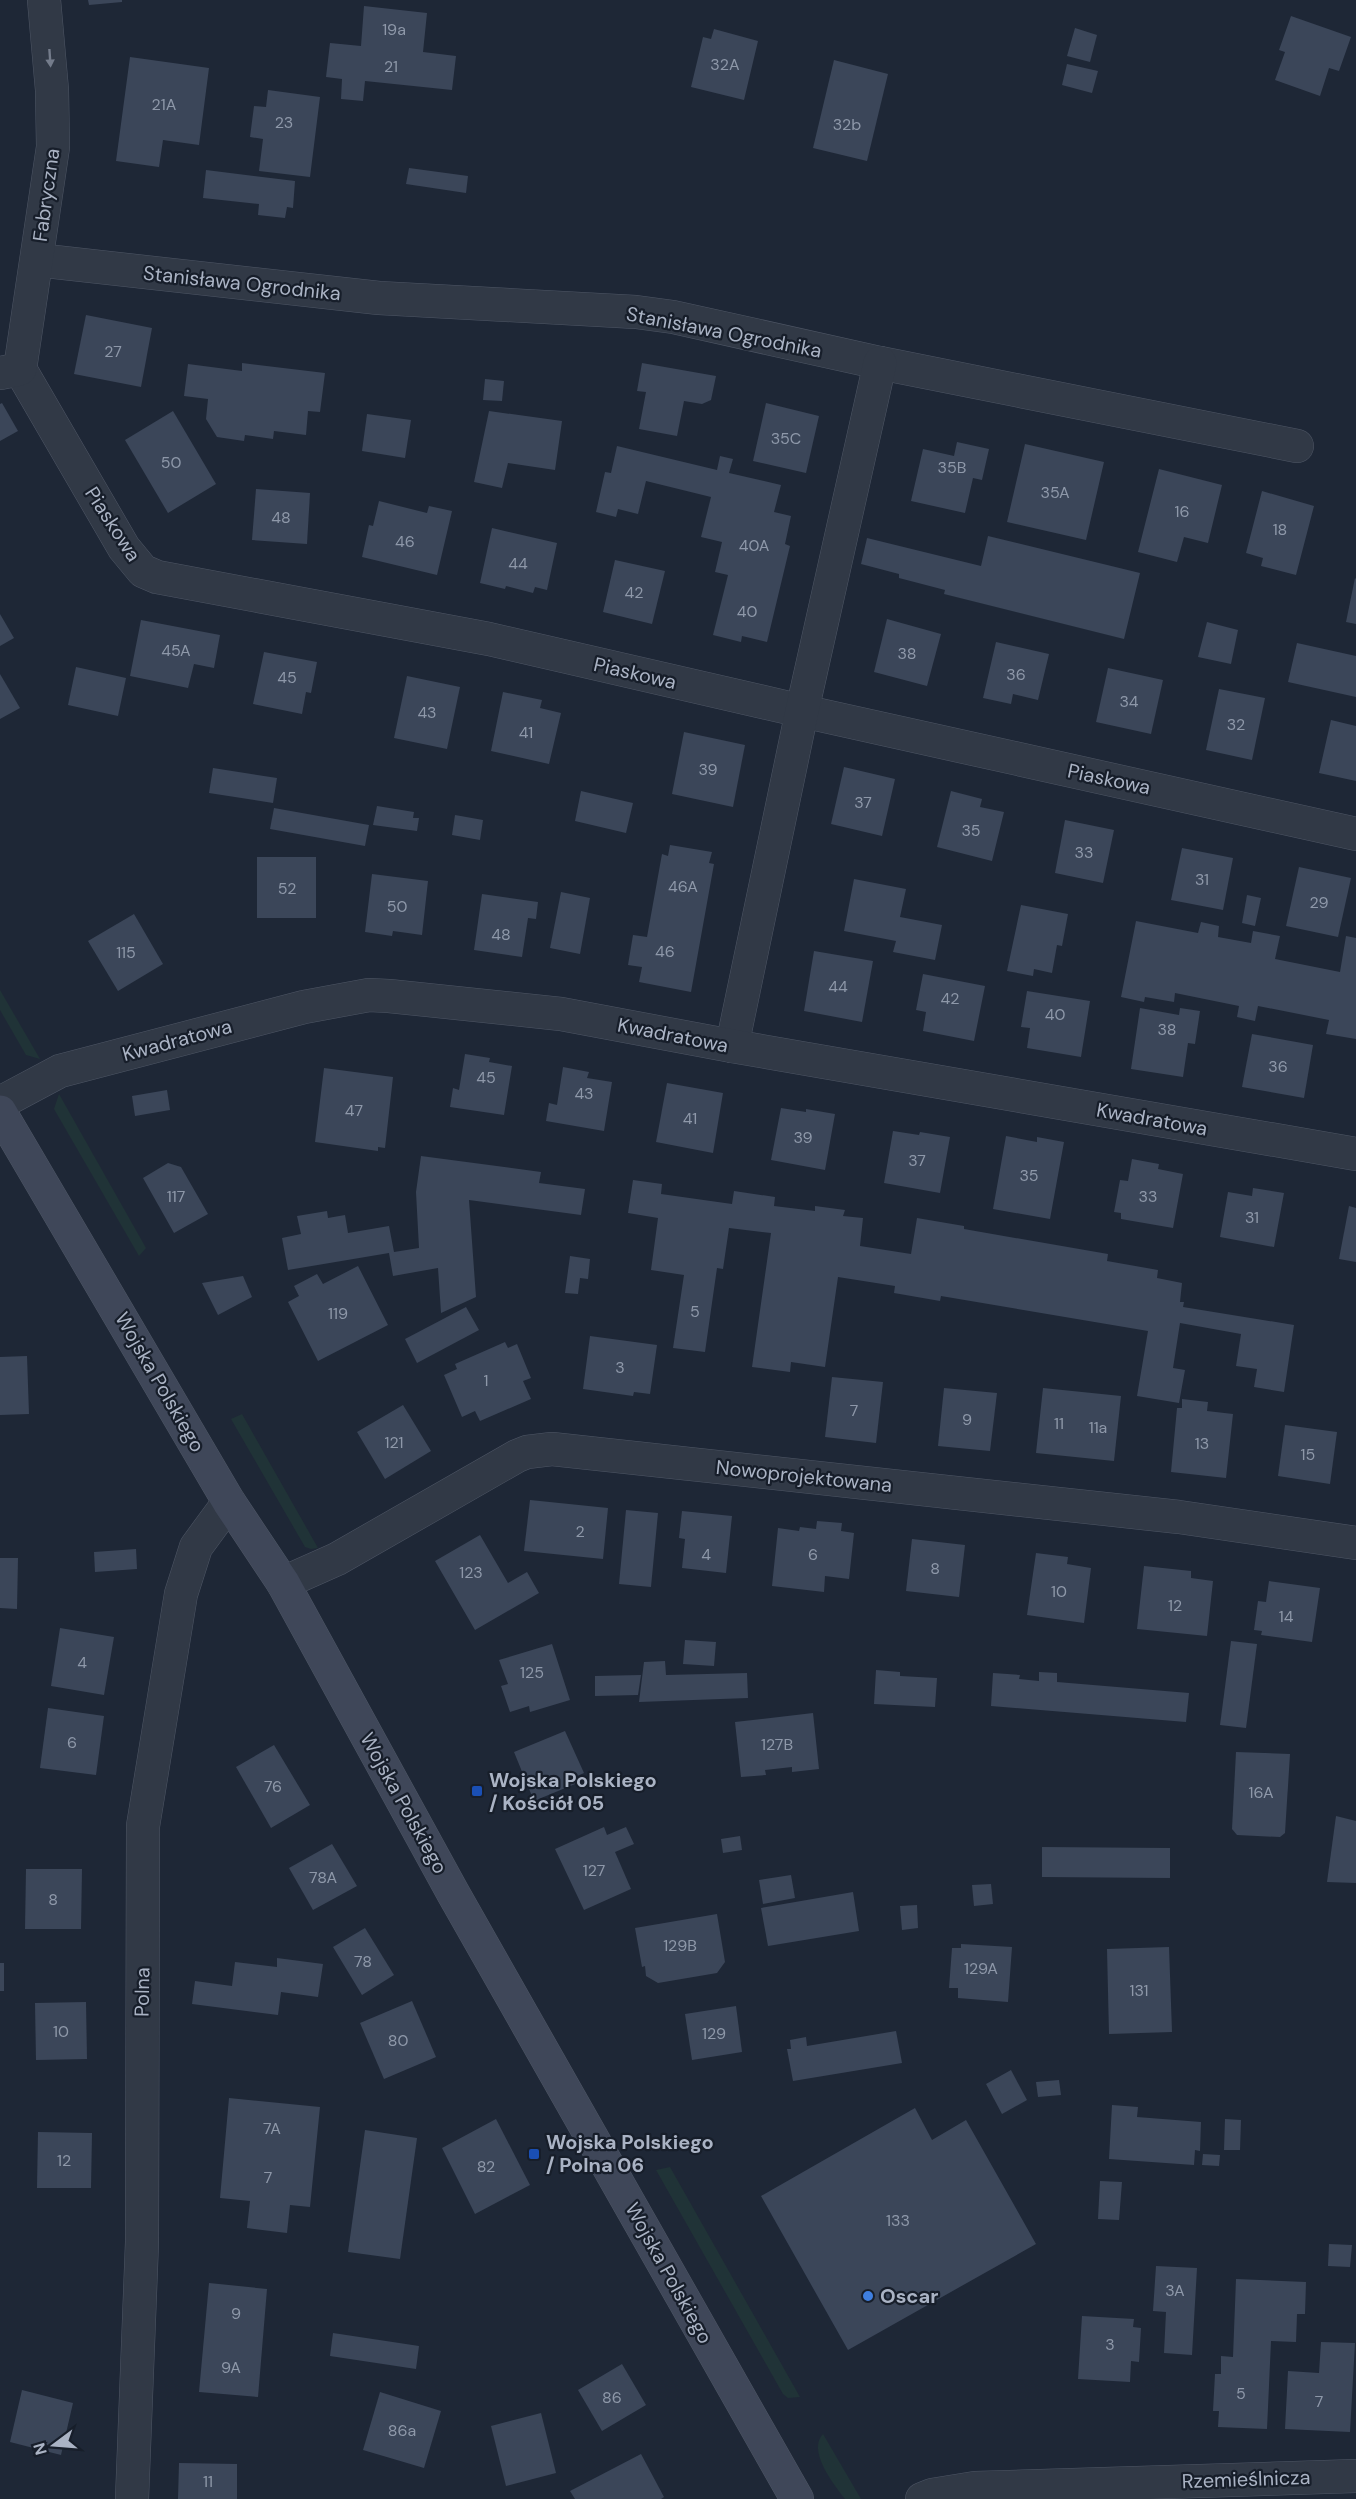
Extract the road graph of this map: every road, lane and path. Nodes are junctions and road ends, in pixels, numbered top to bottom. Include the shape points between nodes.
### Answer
1 (44, 0) edge
2 (37, 260) junction
3 (880, 363) junction
4 (10, 371) edge
5 (1297, 446) dead end
6 (802, 711) junction
7 (1356, 834) edge
8 (732, 1046) junction
9 (0, 1102) edge
10 (0, 1112) edge
11 (1356, 1154) edge
12 (229, 1502) junction
13 (1356, 1543) edge
14 (283, 1584) junction
15 (1356, 2476) edge
16 (132, 2499) edge
17 (797, 2499) edge
18 (922, 2499) edge

1 -> 2 street, Fabryczna via 53,147
2 - 3 street, Stanisława Ogrodnika via 379,298 636,312
2 - 4 street, Fabryczna
3 - 5 street, Stanisława Ogrodnika
3 - 6 street
4 - 6 street, Piaskowa via 124,548 150,574 489,639
6 - 7 street, Piaskowa
6 - 8 street
8 - 9 street, Kwadratowa via 561,1014 369,995 304,1007 60,1071
8 - 11 street, Kwadratowa
10 - 12 main road, Wojska Polskiego
12 - 14 main road, Wojska Polskiego
12 - 16 street, Polna via 196,1546 181,1594 143,1826 142,2242
13 - 14 street, Nowoprojektowana via 1179,1517 552,1449 518,1456 338,1559
14 - 17 main road, Wojska Polskiego via 453,1893
15 - 18 street, Rzemieślnicza via 975,2488

